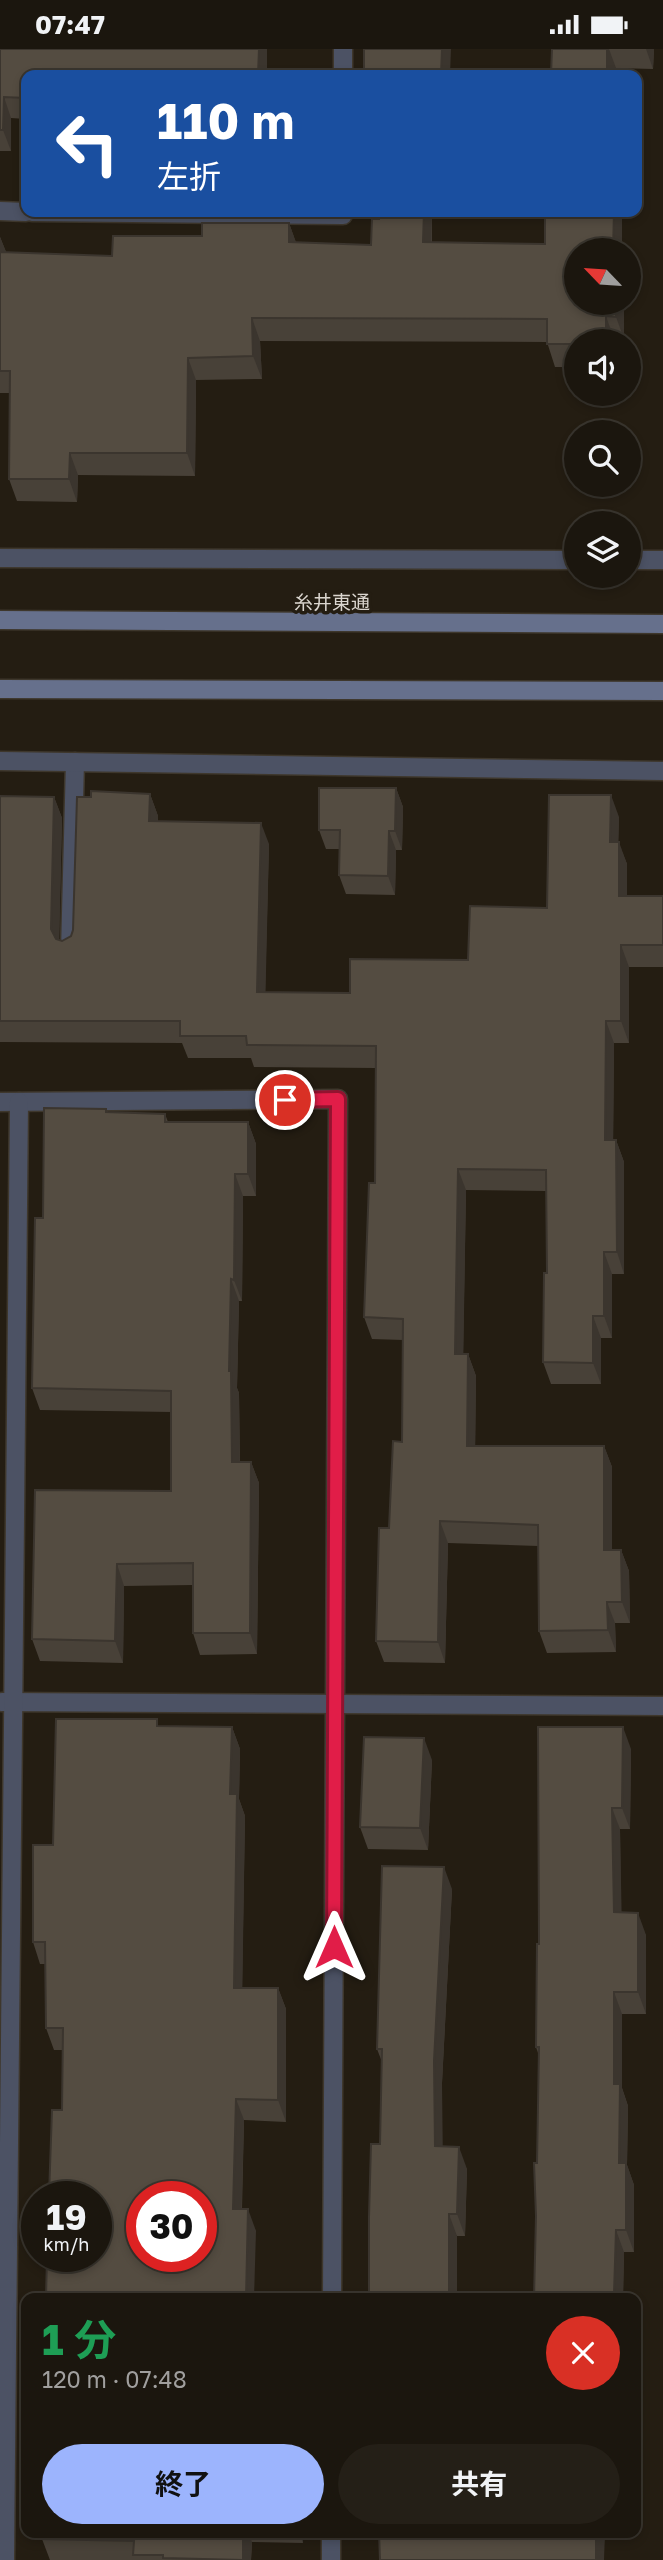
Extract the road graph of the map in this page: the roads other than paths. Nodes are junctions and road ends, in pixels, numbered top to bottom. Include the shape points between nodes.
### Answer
1 (343, 49) edge
2 (343, 70) edge
3 (0, 211) edge
4 (21, 212) edge
5 (0, 558) edge
6 (564, 560) edge
7 (641, 560) edge
8 (663, 560) edge
9 (0, 620) edge
10 (663, 624) edge
11 (0, 689) edge
12 (663, 691) edge
13 (0, 761) edge
14 (75, 762) junction
15 (663, 771) edge
16 (70, 951) edge
17 (0, 1102) edge
18 (19, 1102) junction
19 (6, 1702) edge
20 (336, 1705) junction
21 (663, 1706) edge
22 (332, 2293) edge
23 (331, 2538) edge
24 (5, 2560) edge
25 (331, 2560) edge

1 - 2 street
3 - 4 street
5 - 6 street
7 - 8 street
9 - 10 street, 糸井東通
11 - 12 street
13 - 14 street
14 - 15 street
14 - 16 street
17 - 18 street
18 - 19 street
18 - 20 street via 338,1099
19 - 20 street
19 - 24 street
20 - 21 street
20 - 22 street
23 - 25 street

